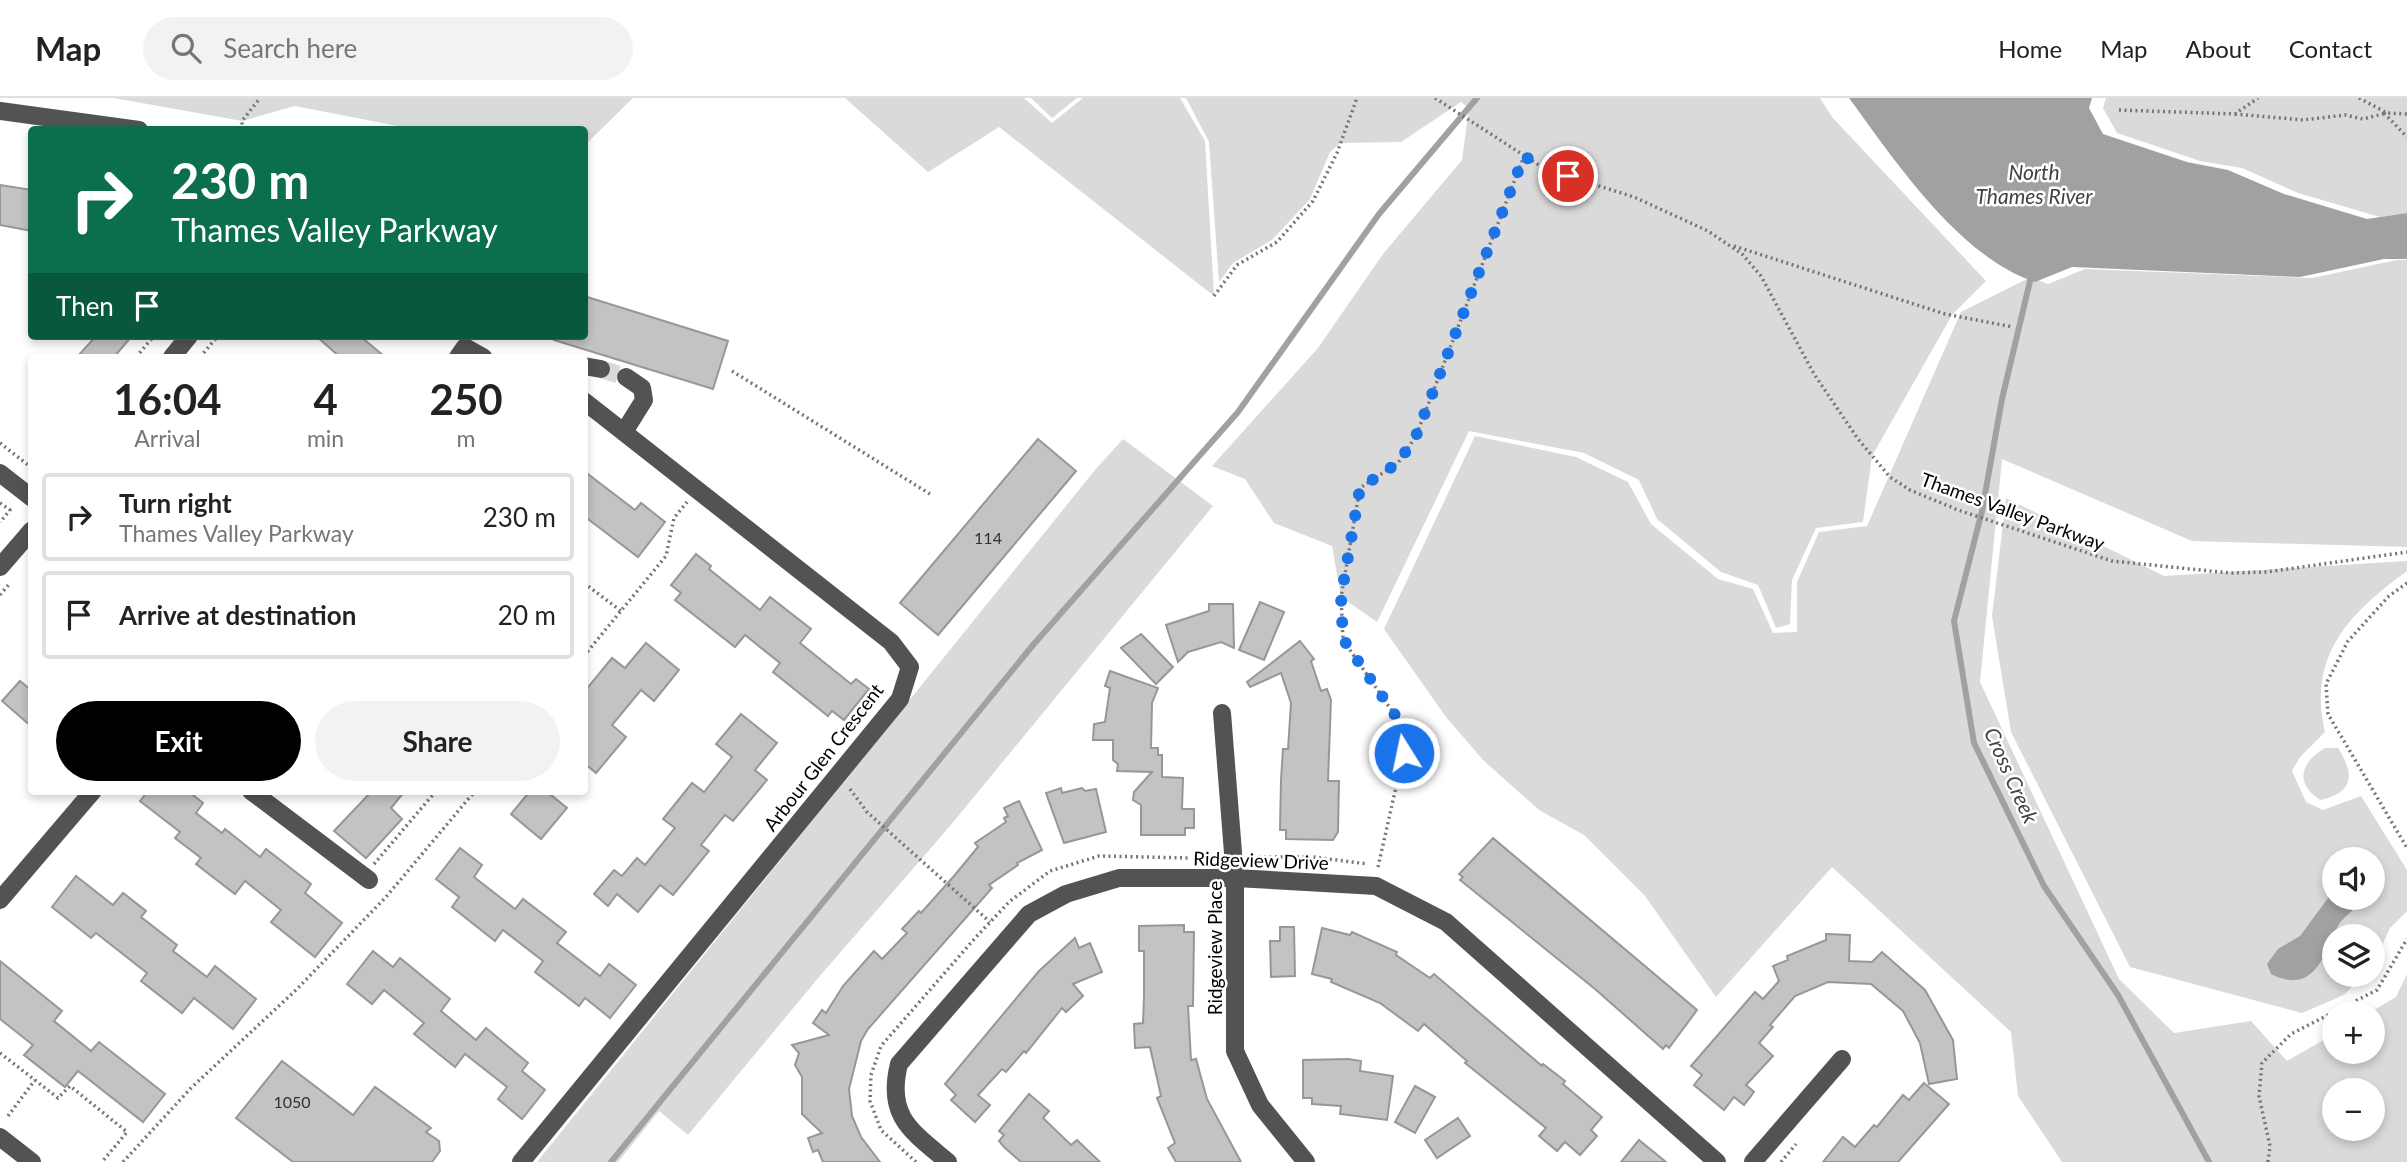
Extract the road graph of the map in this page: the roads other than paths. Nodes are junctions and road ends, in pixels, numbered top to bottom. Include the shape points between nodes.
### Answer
1 (0, 111) edge
2 (110, 126) edge
3 (186, 340) edge
4 (174, 354) edge
5 (460, 354) edge
6 (478, 354) edge
7 (626, 377) tunnel mouth
8 (588, 404) edge
9 (624, 432) junction
10 (0, 473) edge
11 (28, 495) edge
12 (28, 535) edge
13 (0, 567) edge
14 (1222, 713) dead end
15 (90, 795) edge
16 (257, 795) edge
17 (371, 874) road end
18 (1236, 878) junction
19 (0, 900) edge
20 (1842, 1059) dead end
21 (0, 1137) edge
22 (32, 1162) edge
23 (521, 1162) edge
24 (948, 1162) edge
25 (1306, 1162) edge
26 (1717, 1162) edge
27 (1754, 1162) edge

1 - 2 street
3 - 4 street
5 - 6 street via 466,347
7 - 9 street via 642,388 645,400
8 - 9 street, Arbour Glen Crescent
9 - 23 street, Arbour Glen Crescent via 891,642 910,667 900,699
10 - 11 street
12 - 13 street
14 - 18 street, Ridgeview Place
15 - 19 street
16 - 17 street
18 - 24 street, Ridgeview Drive via 1119,878 1066,894 1029,914 899,1064 893,1087 897,1109 917,1136
18 - 25 street, Ridgeview Place via 1235,1051 1260,1105
18 - 26 street, Ridgeview Drive via 1376,886 1446,922
20 - 27 street
21 - 22 street

